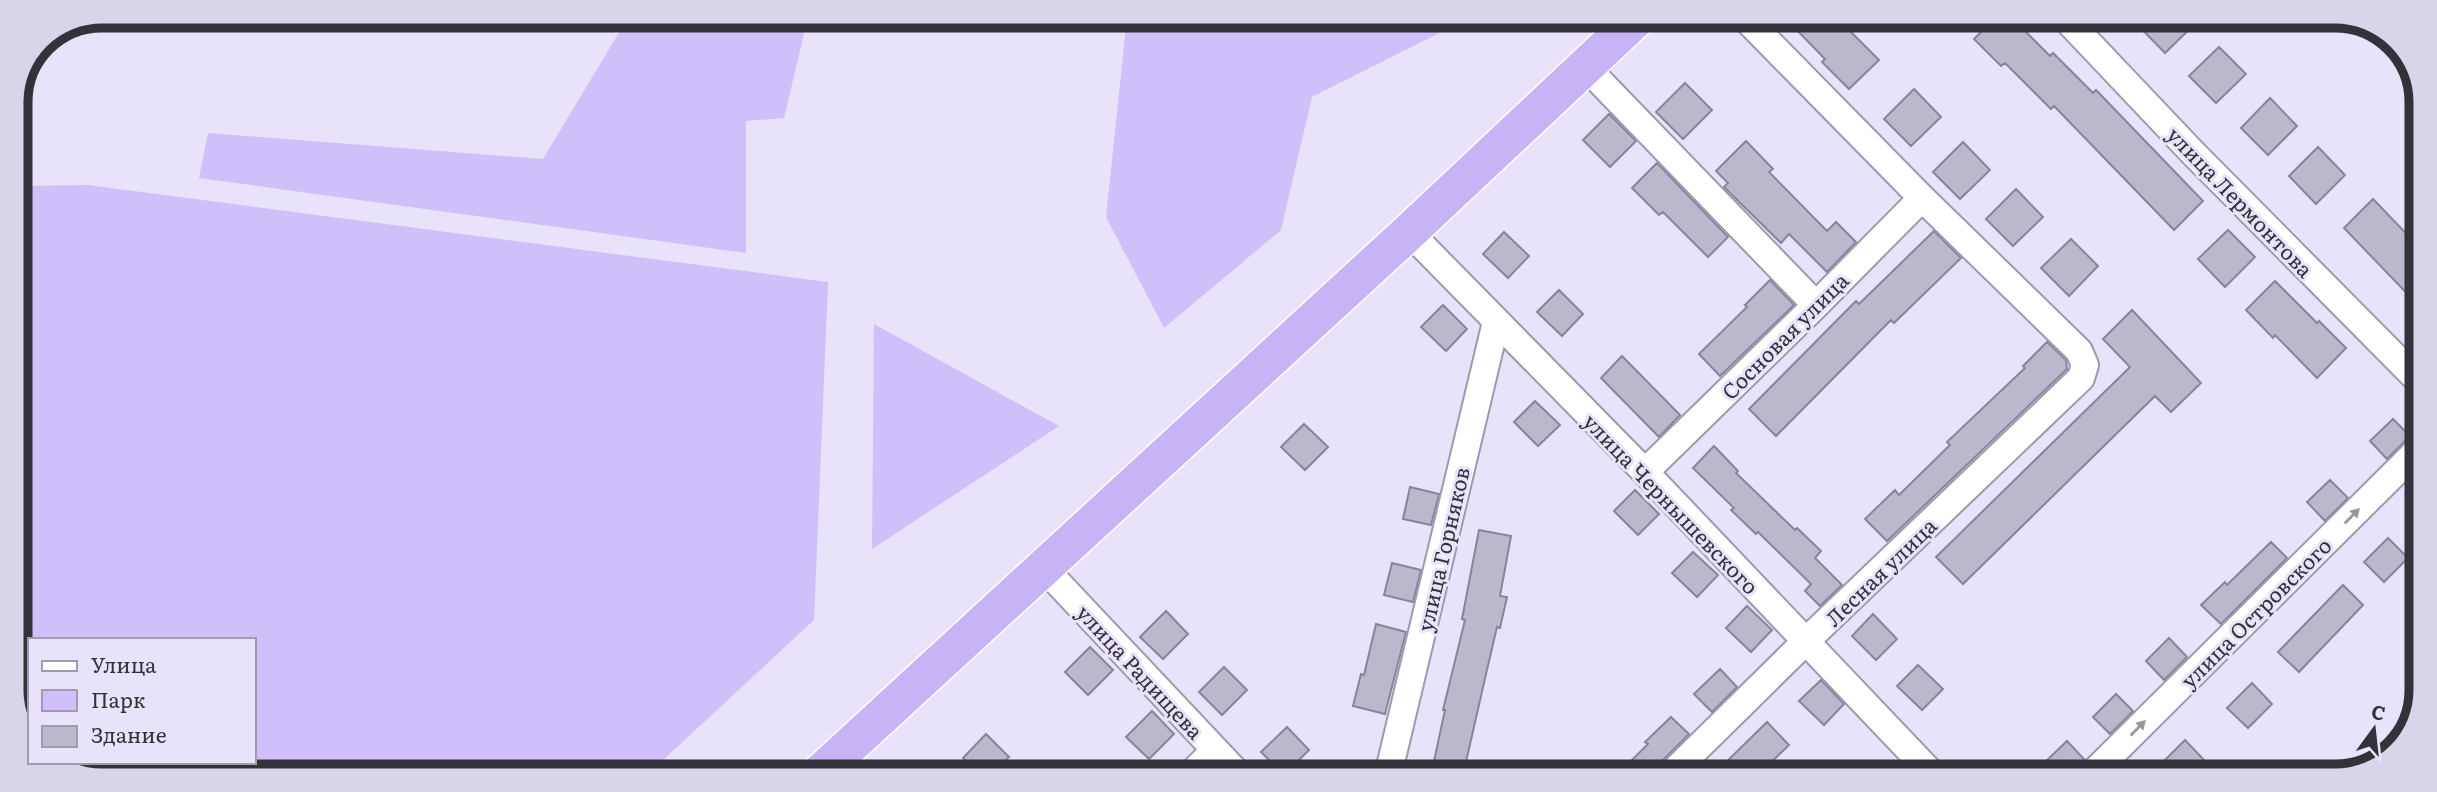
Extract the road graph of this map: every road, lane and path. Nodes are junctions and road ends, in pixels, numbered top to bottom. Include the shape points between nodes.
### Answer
1 (1626, 28) edge
2 (1755, 28) edge
3 (2074, 28) edge
4 (1585, 66) junction
5 (1922, 198) junction
6 (1409, 232) junction
7 (1816, 305) junction
8 (1496, 322) junction
9 (2409, 371) edge
10 (2409, 459) edge
11 (1645, 472) junction
12 (1044, 567) junction
13 (1805, 642) junction
14 (1215, 750) junction
15 (835, 764) edge
16 (1200, 764) edge
17 (1228, 764) edge
18 (1391, 764) edge
19 (1681, 764) edge
20 (1922, 764) edge
21 (2102, 764) edge

1 - 4 highway
2 - 5 street
3 - 9 street, улица Лермонтова
4 - 6 highway
4 - 7 street
5 - 7 street, Сосновая улица
5 - 13 street, Лесная улица via 2079,351 2085,365 2081,378
6 - 8 street, улица Чернышевского
6 - 12 highway
7 - 11 street, Сосновая улица
8 - 11 street, улица Чернышевского
8 - 18 street, улица Горняков
21 -> 10 street, улица Островского
11 - 13 street, улица Чернышевского
12 - 14 street, улица Радищева
12 - 15 highway
13 - 19 street, Лесная улица
13 - 20 street, улица Чернышевского
14 - 16 street
14 - 17 street, улица Радищева

